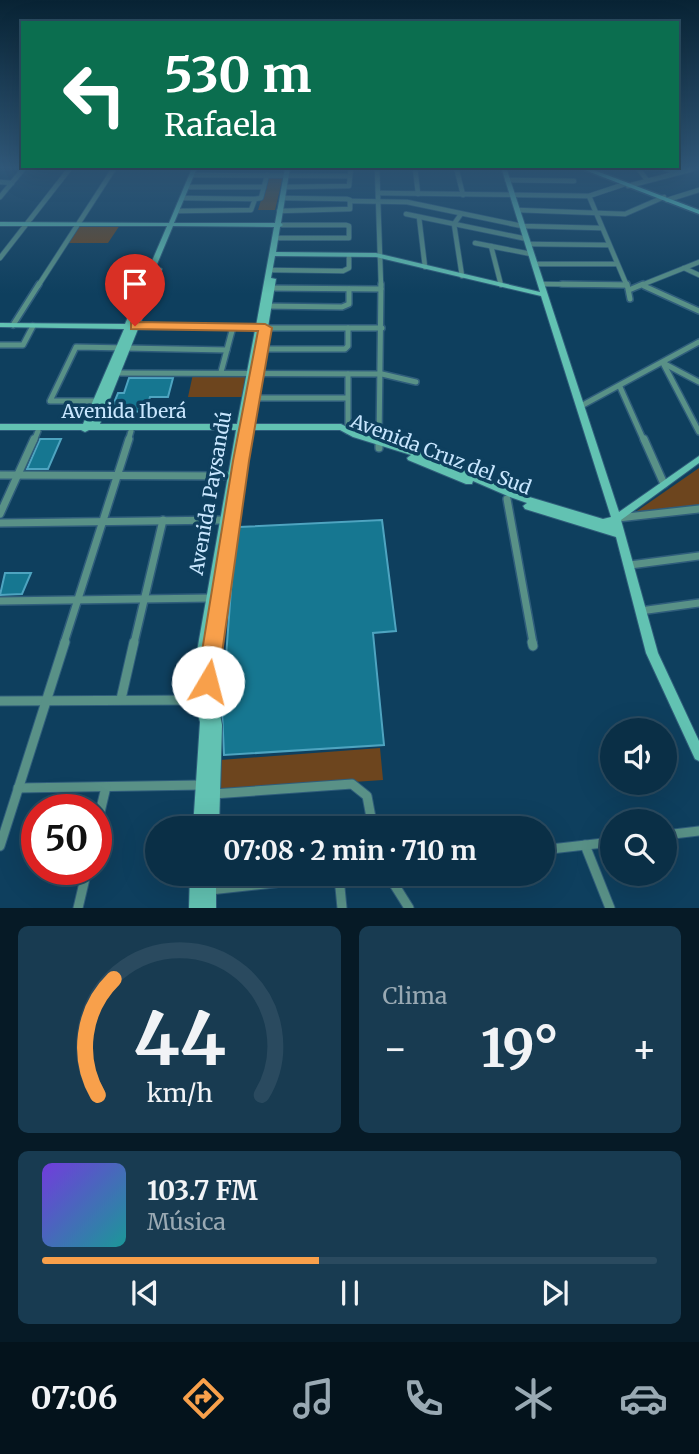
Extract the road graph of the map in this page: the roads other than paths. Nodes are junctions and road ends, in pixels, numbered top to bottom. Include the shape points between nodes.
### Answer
1 (38, 209) edge
2 (87, 209) edge
3 (252, 209) edge
4 (349, 209) edge
5 (379, 209) edge
6 (440, 209) edge
7 (638, 209) edge
8 (517, 210) joint
9 (180, 211) joint
10 (282, 211) joint
11 (597, 211) junction
12 (406, 214) dead end
13 (461, 214) junction
14 (419, 217) junction
15 (0, 224) edge
16 (26, 224) junction
17 (78, 224) junction
18 (454, 224) junction
19 (174, 225) junction
20 (280, 225) junction
21 (522, 226) junction
22 (601, 228) junction
23 (277, 238) junction
24 (527, 242) junction
25 (475, 243) dead end
26 (608, 245) junction
27 (491, 246) junction
28 (274, 254) junction
29 (531, 254) junction
30 (349, 255) junction
31 (381, 257) junction
32 (0, 258) edge
33 (699, 262) edge
34 (535, 264) junction
35 (617, 264) junction
36 (425, 267) junction
37 (684, 268) junction
38 (271, 270) junction
39 (699, 275) edge
40 (462, 276) junction
41 (501, 285) junction
42 (542, 285) junction
43 (625, 285) junction
44 (644, 286) junction
45 (268, 288) junction
46 (349, 289) junction
47 (381, 289) junction
48 (629, 290) junction
49 (545, 295) junction
50 (630, 299) dead end
51 (266, 306) junction
52 (699, 311) edge
53 (0, 325) edge
54 (13, 325) junction
55 (33, 326) junction
56 (132, 326) junction
57 (233, 327) junction
58 (262, 328) junction
59 (348, 328) junction
60 (382, 328) junction
61 (699, 342) edge
62 (0, 345) edge
63 (692, 345) junction
64 (122, 348) junction
65 (258, 349) junction
66 (699, 349) edge
67 (227, 350) junction
68 (663, 363) junction
69 (222, 372) junction
70 (113, 373) junction
71 (254, 373) junction
72 (348, 374) junction
73 (382, 374) junction
74 (416, 382) dead end
75 (699, 382) edge
76 (620, 387) junction
77 (250, 398) junction
78 (347, 398) junction
79 (96, 401) junction
80 (581, 406) junction
81 (90, 428) junction
82 (0, 429) edge
83 (243, 429) junction
84 (38, 431) junction
85 (131, 431) junction
86 (348, 431) junction
87 (699, 432) edge
88 (379, 445) junction
89 (699, 459) edge
90 (0, 475) edge
91 (18, 475) junction
92 (235, 476) junction
93 (117, 477) junction
94 (664, 484) junction
95 (508, 499) junction
96 (699, 509) edge
97 (0, 514) edge
98 (616, 519) junction
99 (163, 520) junction
100 (223, 520) junction
101 (103, 521) junction
102 (0, 523) edge
103 (620, 534) junction
104 (699, 556) edge
105 (630, 565) junction
106 (211, 598) junction
107 (79, 599) junction
108 (145, 599) junction
109 (0, 601) edge
110 (699, 603) edge
111 (640, 611) junction
112 (533, 646) dead end
113 (46, 699) junction
114 (121, 699) junction
115 (205, 700) junction
116 (0, 701) edge
117 (699, 755) edge
118 (203, 785) junction
119 (106, 787) junction
120 (19, 788) junction
121 (104, 794) edge
122 (214, 794) junction
123 (201, 816) edge
124 (213, 816) edge
125 (371, 816) edge
126 (699, 831) edge
127 (677, 834) edge
128 (600, 843) edge
129 (585, 845) junction
130 (0, 846) edge
131 (555, 848) edge
132 (83, 885) edge
133 (197, 886) edge
134 (208, 886) edge
135 (248, 886) edge
136 (340, 886) edge
137 (395, 886) edge
138 (208, 890) junction
139 (78, 908) edge
140 (196, 908) edge
141 (209, 908) edge
142 (342, 908) edge
143 (409, 908) edge
144 (610, 908) edge

1 - 16 street
2 - 17 street
3 - 9 street
4 - 10 street
5 - 31 street
6 - 13 street
7 - 11 street via 625,214
8 - 11 street
8 - 21 main road
9 - 19 main road
10 - 20 main road, Avenida Paysandú
11 - 22 street
12 - 14 street
13 - 18 street
13 - 21 street
14 - 18 street
14 - 36 street
15 - 16 main road
16 - 17 main road
16 - 32 street
17 - 19 main road
17 - 54 street
18 - 24 street
18 - 40 street
19 - 20 main road
19 - 56 main road
20 - 23 main road, Avenida Paysandú
20 - 23 street via 346,225 349,238
21 - 22 street
21 - 24 main road
22 - 26 street
23 - 28 main road, Avenida Paysandú
24 - 26 street
24 - 29 main road
25 - 27 street
26 - 35 street
27 - 29 street
27 - 41 street
28 - 30 main road
28 - 38 main road, Avenida Paysandú
29 - 34 main road
30 - 31 main road
30 - 38 street via 347,271
31 - 36 main road
31 - 47 street
33 - 37 street
34 - 35 street
34 - 42 main road
35 - 43 street
36 - 40 main road
37 - 39 street
37 - 44 street
38 - 45 main road, Avenida Paysandú
40 - 41 main road
41 - 49 main road
42 - 43 street
42 - 49 main road
43 - 48 street
44 - 48 street
44 - 52 street
45 - 46 street
45 - 51 main road, Avenida Paysandú
46 - 47 street
46 - 51 street via 349,304 342,307
47 - 60 street
48 - 50 street
49 - 80 main road
51 - 58 main road, Avenida Paysandú
53 - 54 main road
54 - 55 main road
55 - 56 main road
55 - 62 street via 23,345
56 - 57 main road
56 - 64 main road
57 - 58 main road
57 - 67 street
58 - 59 street
58 - 65 main road, Avenida Paysandú
59 - 60 street
59 - 65 street via 345,349
60 - 73 street
61 - 63 street
63 - 66 street
63 - 68 street
64 - 67 street
64 - 70 main road
64 - 79 street via 76,347 50,401
65 - 71 main road, Avenida Paysandú
67 - 69 street
68 - 75 street
68 - 76 street
68 - 87 street
69 - 70 street
69 - 71 street
70 - 79 main road
70 - 81 main road
71 - 72 street
71 - 77 main road, Avenida Paysandú
72 - 73 street
72 - 78 street
73 - 74 street
73 - 88 street
76 - 80 street
76 - 94 street
77 - 78 street
77 - 83 main road, Avenida Paysandú
78 - 86 street
79 - 81 main road
80 - 98 main road
81 - 82 main road, Avenida Iberá
81 - 83 main road, Avenida Iberá
81 - 84 main road, Avenida Iberá
81 - 85 main road, Avenida Iberá
82 - 84 main road, Avenida Iberá
83 - 85 main road, Avenida Iberá
83 - 86 main road, Avenida Cruz del Sud via 341,427
83 - 88 main road, Avenida Cruz del Sud via 337,433
83 - 92 main road, Avenida Paysandú
84 - 91 street
85 - 93 street
86 - 88 main road, Avenida Cruz del Sud
88 - 95 main road, Avenida Cruz del Sud
88 - 98 main road, Avenida Cruz del Sud via 424,456 513,495 603,523
89 - 94 main road
90 - 91 street
91 - 93 street
91 - 97 street
92 - 93 street
92 - 100 main road, Avenida Paysandú
92 - 115 main road, Avenida Paysandú
93 - 101 street
94 - 98 main road
95 - 103 main road, Avenida Cruz del Sud
95 - 112 street
96 - 98 street
98 - 103 main road
99 - 100 street
99 - 101 street
99 - 108 street
100 - 106 main road, Avenida Paysandú
101 - 102 street
101 - 107 street
103 - 105 main road
104 - 105 street
105 - 111 main road
106 - 108 street
106 - 115 main road, Avenida Paysandú via 199,674
107 - 108 street
107 - 109 street
107 - 113 street
108 - 114 street
110 - 111 street
111 - 117 main road via 652,653
113 - 114 street
113 - 116 street
113 - 120 street
114 - 115 street
115 - 118 main road, Avenida Paysandú
115 - 122 main road, Avenida Paysandú via 216,725
118 - 119 street
118 - 122 street
118 - 123 main road, Avenida Paysandú
119 - 120 street
119 - 121 street
120 - 130 street
122 - 124 main road, Avenida Paysandú
122 - 125 street via 352,784 369,797
126 - 127 street
128 - 129 street
129 - 131 street
129 - 144 street
132 - 139 street
133 - 140 main road
134 - 138 main road
135 - 138 street
136 - 142 street
137 - 143 street
138 - 141 main road

